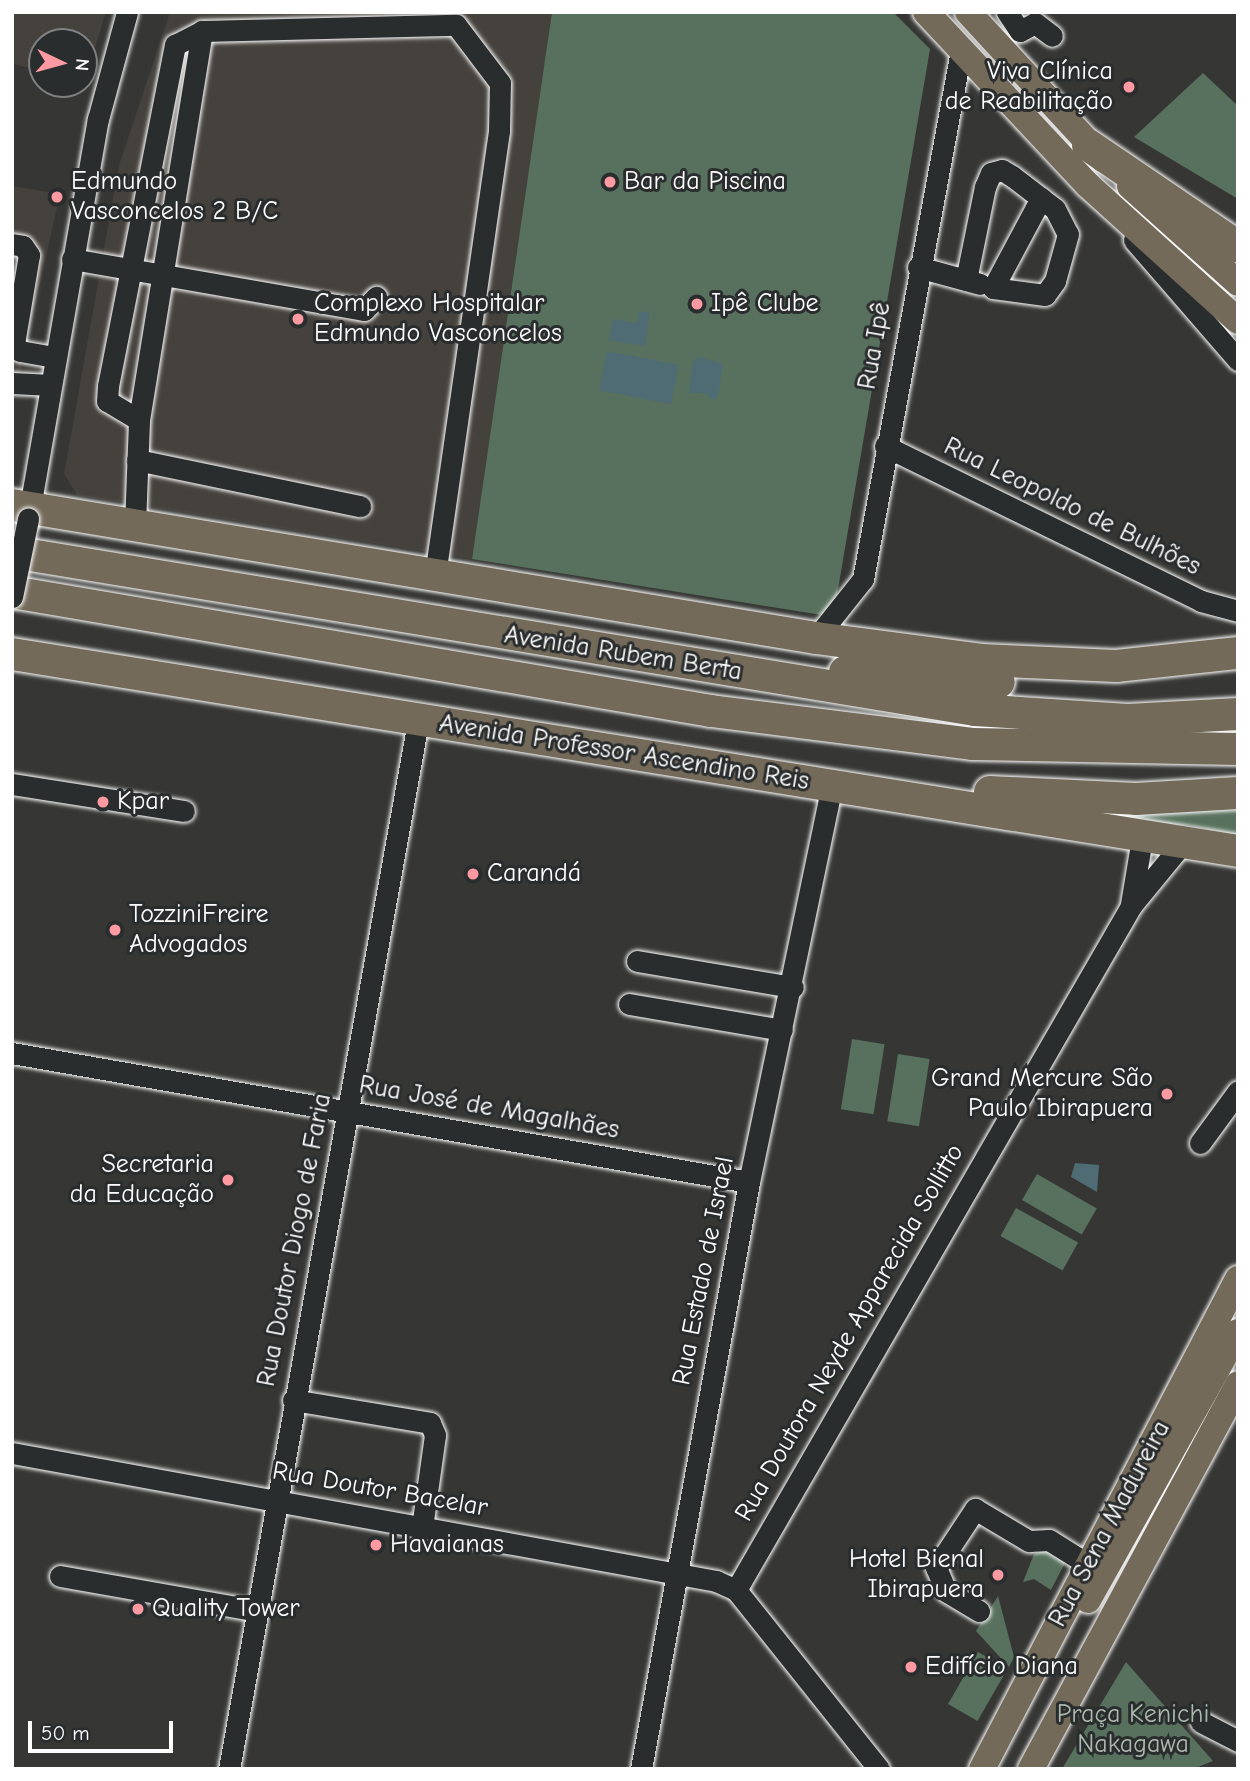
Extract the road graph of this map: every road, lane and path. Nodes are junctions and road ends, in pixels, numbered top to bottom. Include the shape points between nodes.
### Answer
1 (127, 12) edge
2 (926, 12) edge
3 (968, 12) edge
4 (450, 19) edge
5 (1003, 24) edge
6 (216, 25) edge
7 (1052, 36) dead end
8 (961, 51) junction
9 (1088, 145) junction
10 (1088, 185) junction
11 (1041, 198) junction
12 (12, 244) edge
13 (1238, 247) edge
14 (72, 259) junction
15 (918, 267) junction
16 (129, 272) junction
17 (164, 276) junction
18 (966, 280) junction
19 (1238, 283) edge
20 (993, 288) junction
21 (376, 297) dead end
22 (1238, 321) edge
23 (55, 357) junction
24 (1238, 360) edge
25 (12, 383) edge
26 (51, 385) junction
27 (139, 420) junction
28 (885, 446) junction
29 (137, 460) junction
30 (360, 506) dead end
31 (23, 511) edge
32 (135, 525) junction
33 (12, 552) edge
34 (435, 574) junction
35 (12, 595) edge
36 (1238, 611) edge
37 (816, 638) junction
38 (1238, 653) edge
39 (12, 654) edge
40 (1238, 667) edge
41 (818, 685) junction
42 (1238, 714) edge
43 (418, 722) junction
44 (1238, 749) edge
45 (12, 784) edge
46 (832, 785) junction
47 (1238, 793) edge
48 (892, 796) junction
49 (184, 811) dead end
50 (1143, 832) junction
51 (1186, 839) junction
52 (1238, 850) edge
53 (1131, 906) junction
54 (637, 961) dead end
55 (793, 987) junction
56 (629, 1004) dead end
57 (782, 1030) junction
58 (12, 1053) edge
59 (1238, 1091) edge
60 (349, 1112) junction
61 (1200, 1143) dead end
62 (749, 1182) junction
63 (1238, 1279) edge
64 (1238, 1332) edge
65 (1238, 1384) edge
66 (293, 1400) junction
67 (12, 1453) edge
68 (278, 1500) junction
69 (422, 1527) junction
70 (1089, 1565) junction
71 (677, 1572) junction
72 (60, 1576) dead end
73 (736, 1590) junction
74 (258, 1611) junction
75 (979, 1611) dead end
76 (1050, 1639) junction
77 (1201, 1722) dead end
78 (1238, 1741) edge
79 (229, 1769) edge
80 (641, 1769) edge
81 (879, 1769) edge
82 (982, 1769) edge
83 (1031, 1769) edge

1 - 14 street via 98,119
2 - 8 main road
3 - 5 main road
4 - 6 street
4 - 34 street via 500,83 499,131
5 - 7 street via 1020,31 1041,24
5 - 9 main road
6 - 16 street via 175,45
6 - 17 street
8 - 10 main road
8 - 15 street, Rua Ipê
9 - 13 highway
9 - 19 main road
10 - 22 main road
10 - 24 street
11 - 18 street via 1002,170 991,173
11 - 20 street
11 - 20 street via 1055,209 1068,234 1055,281 1045,295
12 - 23 street via 23,246 29,255 14,344 20,351
14 - 16 street
14 - 23 street
15 - 18 street
15 - 28 street, Rua Ipê
16 - 17 street
16 - 27 street via 107,401
17 - 21 street via 364,310
17 - 27 street
18 - 20 street
23 - 26 street
25 - 26 street
26 - 31 street
27 - 29 street
28 - 36 street, Rua Leopoldo de Bulhões via 1201,601
28 - 37 street, Rua Ipê via 863,579
29 - 30 street
29 - 32 street
31 - 32 highway
31 - 35 street, bridge
32 - 34 highway
33 - 41 highway, Avenida Rubem Berta
34 - 37 highway
35 - 44 highway, Avenida Rubem Berta via 766,718 972,744
37 - 38 highway via 1039,664 1116,666
39 - 43 highway, Avenida Professor Ascendino Reis
40 - 41 highway via 1086,683 843,673
41 - 42 highway, Avenida Rubem Berta via 975,710 1128,720
43 - 46 highway, Avenida Professor Ascendino Reis
43 - 60 street, Rua Doutor Diogo de Faria
45 - 49 street
46 - 48 highway, Avenida Professor Ascendino Reis
46 - 55 street, Rua Estado de Israel
47 - 48 highway, Avenida Professor Ascendino Reis via 1136,799 910,788
48 - 50 highway
50 - 51 highway
50 - 53 street
51 - 52 highway
51 - 53 street
53 - 73 street, Rua Doutora Neyde Apparecida Sollitto
54 - 55 street
55 - 57 street, Rua Estado de Israel
56 - 57 street
57 - 62 street, Rua Estado de Israel
58 - 60 street, Rua José de Magalhães
59 - 61 street
60 - 62 street, Rua José de Magalhães
60 - 66 street, Rua Doutor Diogo de Faria
62 - 71 street, Rua Estado de Israel
63 - 70 main road, Rua Sena Madureira
64 - 76 main road via 1111,1565 1077,1613
65 - 83 main road, Rua Sena Madureira
66 - 68 street, Rua Doutor Diogo de Faria
66 - 69 street via 430,1423 435,1435
67 - 68 street, Rua Doutor Bacelar
68 - 69 street, Rua Doutor Bacelar
68 - 74 street, Rua Doutor Diogo de Faria
69 - 71 street, Rua Doutor Bacelar
70 - 75 street via 1049,1539 1029,1541 975,1508 936,1568 946,1591
70 - 76 main road, Rua Sena Madureira
71 - 73 street, Rua Doutor Bacelar
71 - 80 street, Rua Estado de Israel
72 - 74 street
73 - 81 street
74 - 79 street, Rua Doutor Diogo de Faria
76 - 82 main road, Rua Sena Madureira
77 - 78 street

